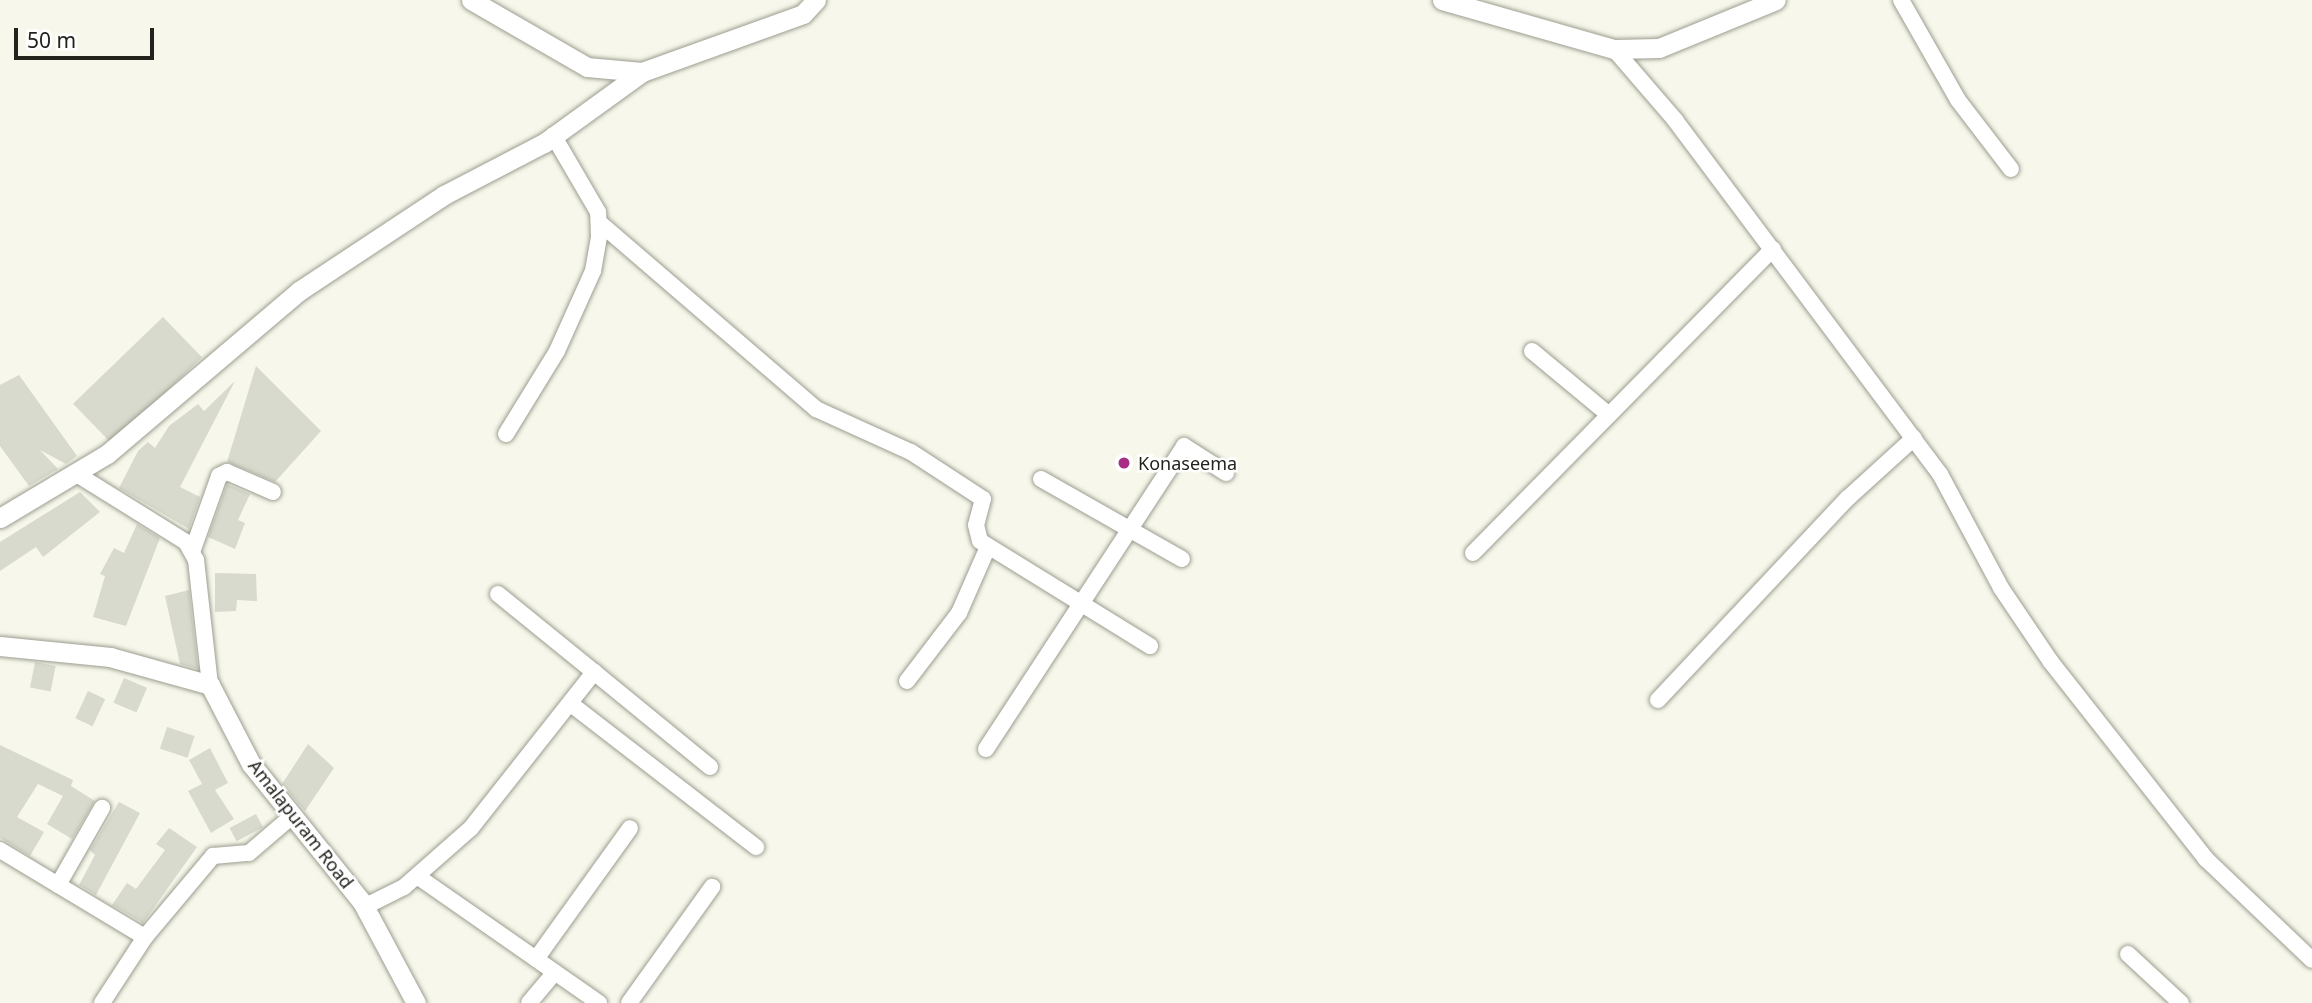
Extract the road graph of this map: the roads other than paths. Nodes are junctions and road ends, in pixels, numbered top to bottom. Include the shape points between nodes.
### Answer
1 (471, 0) edge
2 (816, 0) edge
3 (1442, 0) edge
4 (1776, 0) edge
5 (1901, 0) edge
6 (1614, 49) junction
7 (642, 72) junction
8 (554, 135) junction
9 (2011, 169) dead end
10 (601, 224) junction
11 (1773, 249) junction
12 (1532, 351) dead end
13 (1609, 415) junction
14 (506, 434) dead end
15 (1914, 439) junction
16 (75, 473) junction
17 (1226, 473) dead end
18 (1041, 479) dead end
19 (273, 492) dead end
20 (0, 518) edge
21 (1132, 526) junction
22 (988, 547) junction
23 (191, 552) junction
24 (1473, 552) dead end
25 (1182, 559) dead end
26 (498, 594) dead end
27 (1082, 605) junction
28 (0, 646) edge
29 (1150, 646) dead end
30 (594, 672) junction
31 (907, 681) dead end
32 (210, 685) junction
33 (1658, 700) dead end
34 (571, 704) junction
35 (986, 749) dead end
36 (710, 767) dead end
37 (102, 808) dead end
38 (292, 817) junction
39 (630, 828) dead end
40 (756, 847) dead end
41 (0, 850) edge
42 (416, 876) junction
43 (58, 884) junction
44 (712, 887) dead end
45 (364, 908) junction
46 (145, 937) junction
47 (2129, 954) dead end
48 (536, 959) junction
49 (2312, 960) edge
50 (555, 972) junction
51 (2173, 1000) edge
52 (102, 1003) edge
53 (416, 1003) edge
54 (530, 1003) edge
55 (599, 1003) edge
56 (629, 1003) edge

1 - 7 street via 587,67
2 - 7 street via 803,14
3 - 6 street
4 - 6 street via 1659,48
5 - 9 street via 1958,100
6 - 11 street
7 - 8 street
8 - 10 street
8 - 16 street via 444,195 299,291 107,454
10 - 14 street via 593,271 568,327 540,386
10 - 22 street via 816,409 911,452 984,499 976,525
11 - 13 street
11 - 15 street
12 - 13 street
13 - 24 street
15 - 33 street via 1848,498
15 - 49 street via 2059,672 2206,859
16 - 20 street
16 - 23 street via 186,542
17 - 21 street via 1184,446
18 - 21 street
19 - 23 street via 227,472 219,476
21 - 25 street
21 - 27 street
22 - 27 street
22 - 31 street via 960,613
23 - 32 street
26 - 30 street
27 - 29 street
27 - 35 street
28 - 32 street via 110,657
30 - 34 street
30 - 36 street
32 - 38 street, Amalapuram Road via 251,764
34 - 40 street
34 - 42 street via 471,828
37 - 43 street
38 - 45 street, Amalapuram Road
38 - 46 street via 249,853 213,856
39 - 48 street
41 - 43 street
42 - 45 street
42 - 48 street
43 - 46 street
44 - 56 street
45 - 53 street, Amalapuram Road
46 - 52 street
47 - 51 street
48 - 50 street
50 - 54 street
50 - 55 street

